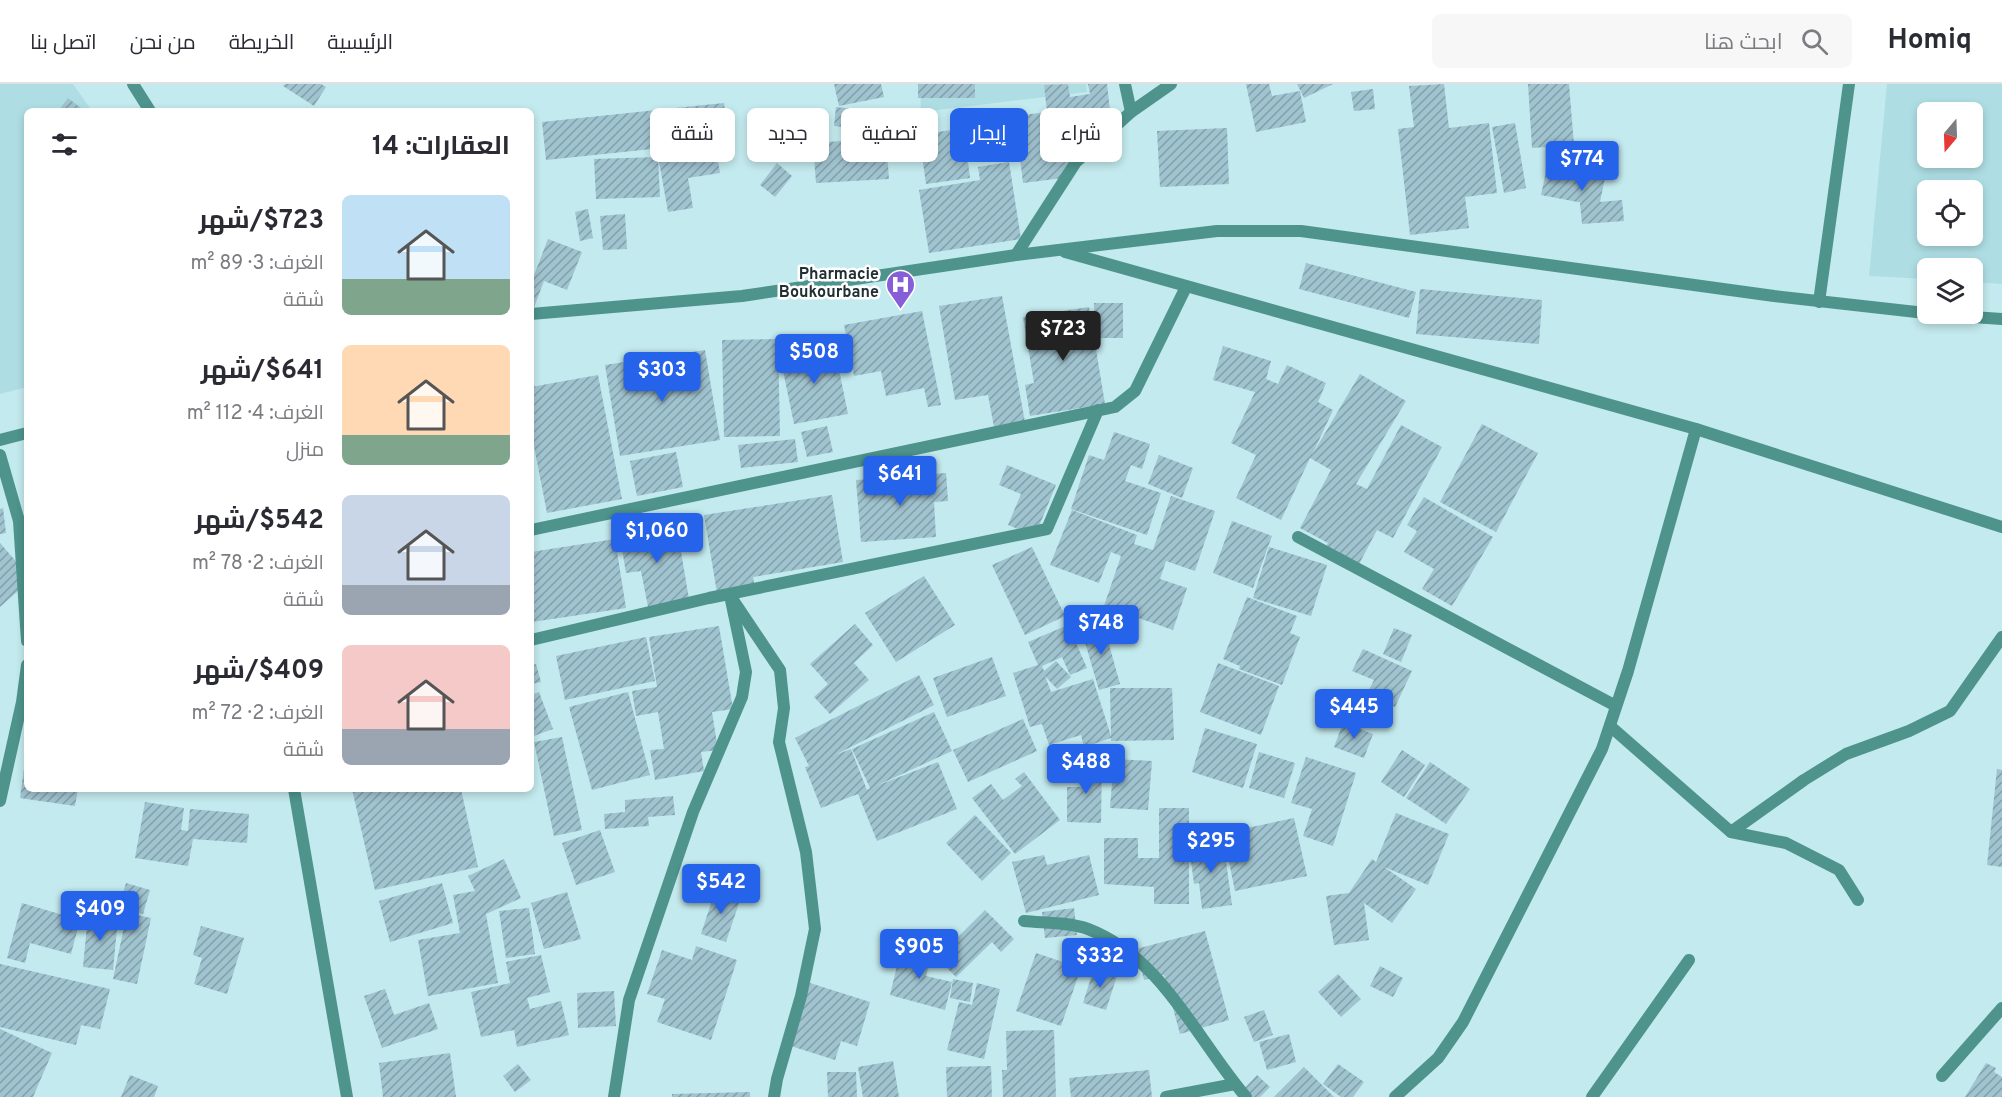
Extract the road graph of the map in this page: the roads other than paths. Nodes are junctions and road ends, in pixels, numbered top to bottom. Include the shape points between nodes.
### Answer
1 (133, 84) edge
2 (1125, 84) edge
3 (1171, 84) edge
4 (1849, 84) edge
5 (148, 108) edge
6 (1131, 112) junction
7 (1059, 250) junction
8 (1016, 255) junction
9 (1186, 287) junction
10 (1819, 302) junction
11 (534, 314) edge
12 (2002, 319) edge
13 (1098, 410) junction
14 (1696, 429) junction
15 (24, 434) edge
16 (0, 440) edge
17 (0, 455) edge
18 (2002, 527) edge
19 (534, 529) edge
20 (1298, 537) dead end
21 (729, 594) junction
22 (24, 596) edge
23 (2002, 637) edge
24 (534, 639) edge
25 (24, 687) edge
26 (1616, 706) junction
27 (1610, 726) junction
28 (295, 792) edge
29 (0, 801) edge
30 (1731, 832) junction
31 (1858, 900) dead end
32 (1024, 921) dead end
33 (1689, 960) dead end
34 (2002, 1008) edge
35 (1942, 1076) dead end
36 (1235, 1084) junction
37 (347, 1097) edge
38 (614, 1097) edge
39 (774, 1097) edge
40 (1166, 1097) edge
41 (1246, 1097) edge
42 (1395, 1097) edge
43 (1592, 1097) edge

1 - 5 street
2 - 6 street
3 - 6 street
4 - 10 street
6 - 8 street via 1076,162
7 - 8 street
7 - 9 street
7 - 10 street via 1217,231 1301,231
8 - 11 street via 742,296
9 - 13 street via 1135,391 1115,406
9 - 14 street
10 - 12 street
13 - 19 street
13 - 21 street via 1047,530
14 - 18 street
14 - 26 street
15 - 16 street
17 - 22 street via 19,521
20 - 26 street
21 - 24 street
21 - 38 street via 746,672 742,697 693,812 630,1000
21 - 39 street via 780,670 784,708 779,742 806,852 815,929
23 - 30 street via 1950,711 1846,754
25 - 29 street
26 - 27 street
27 - 30 street
27 - 42 street via 1597,759 1463,1022 1438,1058
28 - 37 street
30 - 31 street via 1786,843 1839,870
32 - 36 street via 1086,929 1128,950 1155,976
33 - 43 street
34 - 35 street
36 - 40 street
36 - 41 street

